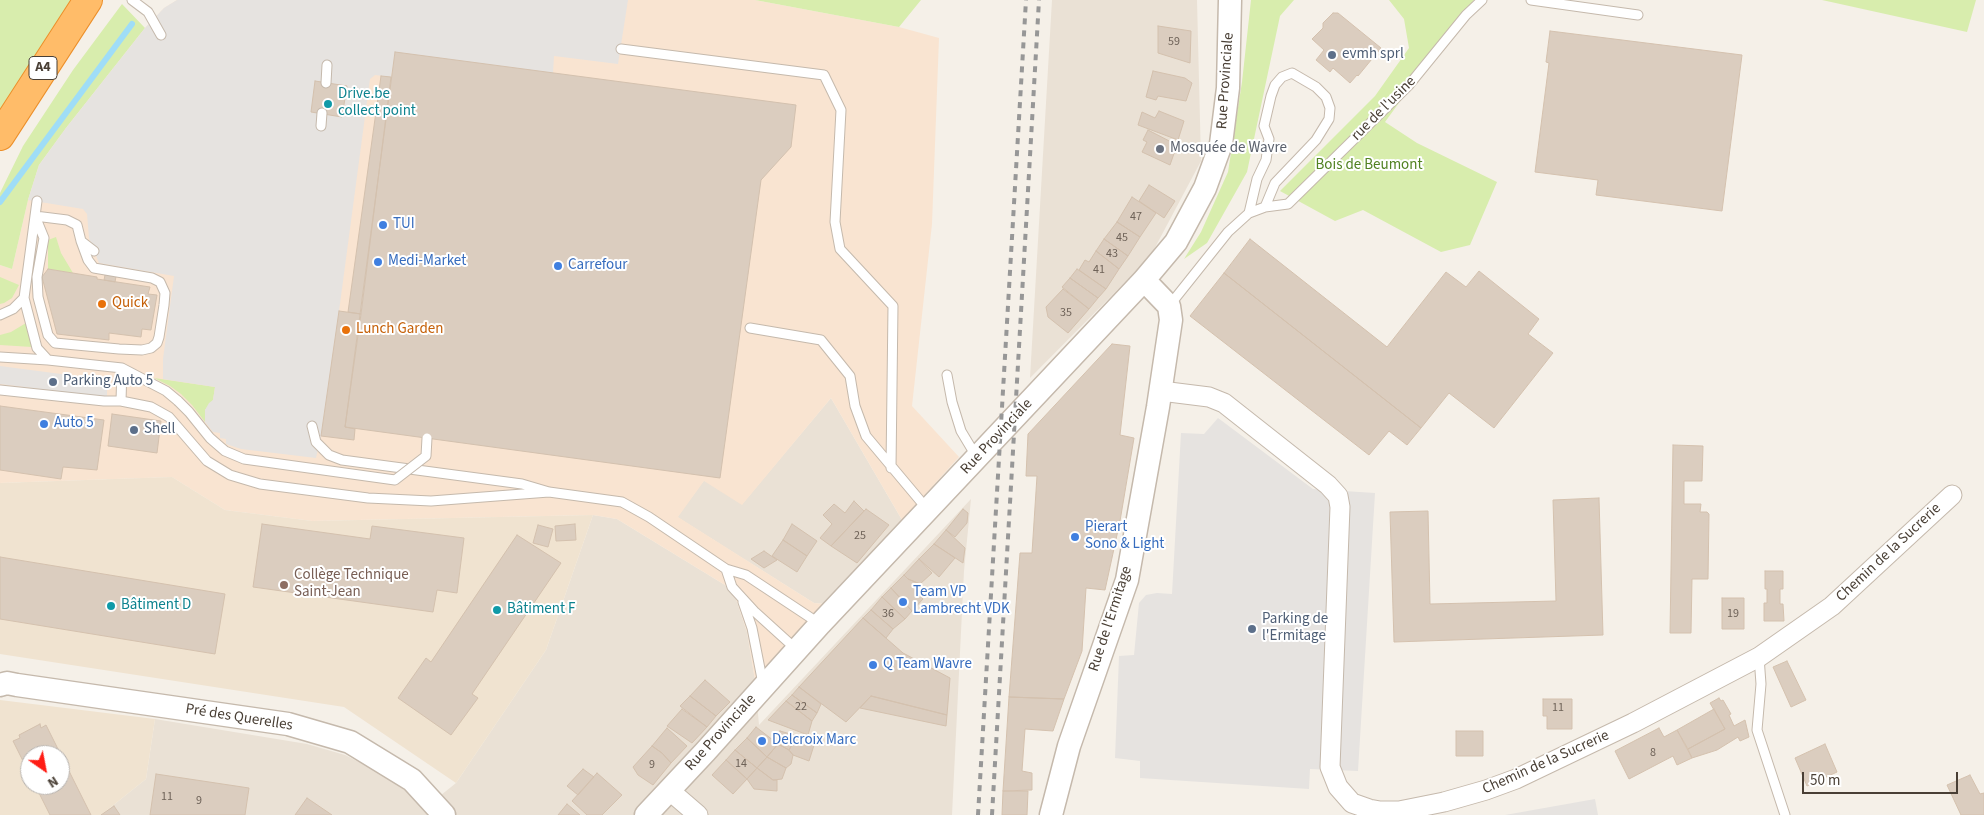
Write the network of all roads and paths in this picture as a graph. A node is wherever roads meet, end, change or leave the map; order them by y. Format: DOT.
graph roads {
  1 [pos="88,0"];
  2 [pos="132,0"];
  3 [pos="1230,0"];
  4 [pos="1482,0"];
  5 [pos="1531,0"];
  6 [pos="1638,15"];
  7 [pos="161,35"];
  8 [pos="621,49"];
  9 [pos="327,65"];
  10 [pos="326,83"];
  11 [pos="322,113"];
  12 [pos="321,126"];
  13 [pos="0,136"];
  14 [pos="37,201"];
  15 [pos="1265,207"];
  16 [pos="1249,213"];
  17 [pos="35,216"];
  18 [pos="81,241"];
  19 [pos="94,251"];
  20 [pos="1144,280"];
  21 [pos="24,298"];
  22 [pos="1170,306"];
  23 [pos="0,315"];
  24 [pos="750,328"];
  25 [pos="0,357"];
  26 [pos="48,360"];
  27 [pos="122,368"];
  28 [pos="947,375"];
  29 [pos="0,390"];
  30 [pos="1161,391"];
  31 [pos="120,401"];
  32 [pos="312,426"];
  33 [pos="427,438"];
  34 [pos="977,458"];
  35 [pos="891,468"];
  36 [pos="549,492"];
  37 [pos="1952,495"];
  38 [pos="928,510"];
  39 [pos="726,569"];
  40 [pos="742,597"];
  41 [pos="820,624"];
  42 [pos="797,650"];
  43 [pos="1759,657"];
  44 [pos="2,682"];
  45 [pos="763,686"];
  46 [pos="669,790"];
  47 [pos="444,815"];
  48 [pos="646,815"];
  49 [pos="698,815"];
  50 [pos="1051,815"];
  51 [pos="1785,815"];
  1 -- 13 [label="highway, A4"];
  2 -- 7 [label="lane"];
  3 -- 20 [label="street, Rue Provinciale"];
  4 -- 15 [label="lane, rue de l'usine"];
  5 -- 6 [label="lane"];
  8 -- 35 [label="lane"];
  9 -- 10 [label="lane"];
  11 -- 12 [label="lane"];
  14 -- 17 [label="lane"];
  15 -- 16 [label="lane, rue de l'usine"];
  15 -- 16 [label="lane"];
  16 -- 22 [label="lane, rue de l'usine"];
  17 -- 18 [label="lane"];
  17 -- 18 [label="lane"];
  17 -- 21 [label="lane"];
  18 -- 19 [label="lane"];
  20 -- 22 [label="street"];
  20 -- 34 [label="street, Rue Provinciale"];
  21 -- 23 [label="lane"];
  21 -- 26 [label="lane"];
  22 -- 30 [label="street, Rue de l'Ermitage"];
  24 -- 35 [label="lane"];
  25 -- 26 [label="lane"];
  26 -- 27 [label="lane"];
  27 -- 31 [label="lane"];
  27 -- 33 [label="lane, bridge"];
  28 -- 34 [label="lane"];
  29 -- 31 [label="lane"];
  30 -- 43 [label="street, Chemin de la Sucrerie"];
  30 -- 50 [label="street, Rue de l'Ermitage"];
  31 -- 36 [label="lane"];
  32 -- 36 [label="lane"];
  34 -- 38 [label="street, Rue Provinciale"];
  35 -- 38 [label="lane"];
  36 -- 39 [label="lane"];
  37 -- 43 [label="street, Chemin de la Sucrerie"];
  38 -- 41 [label="street, Rue Provinciale"];
  39 -- 40 [label="lane"];
  39 -- 41 [label="lane"];
  40 -- 42 [label="lane"];
  40 -- 45 [label="lane"];
  41 -- 42 [label="street, Rue Provinciale"];
  42 -- 45 [label="street, Rue Provinciale"];
  43 -- 51 [label="lane"];
  44 -- 47 [label="street, Pré des Querelles"];
  45 -- 46 [label="street, Rue Provinciale"];
  46 -- 48 [label="street, Rue Provinciale"];
  46 -- 49 [label="street"];
}
